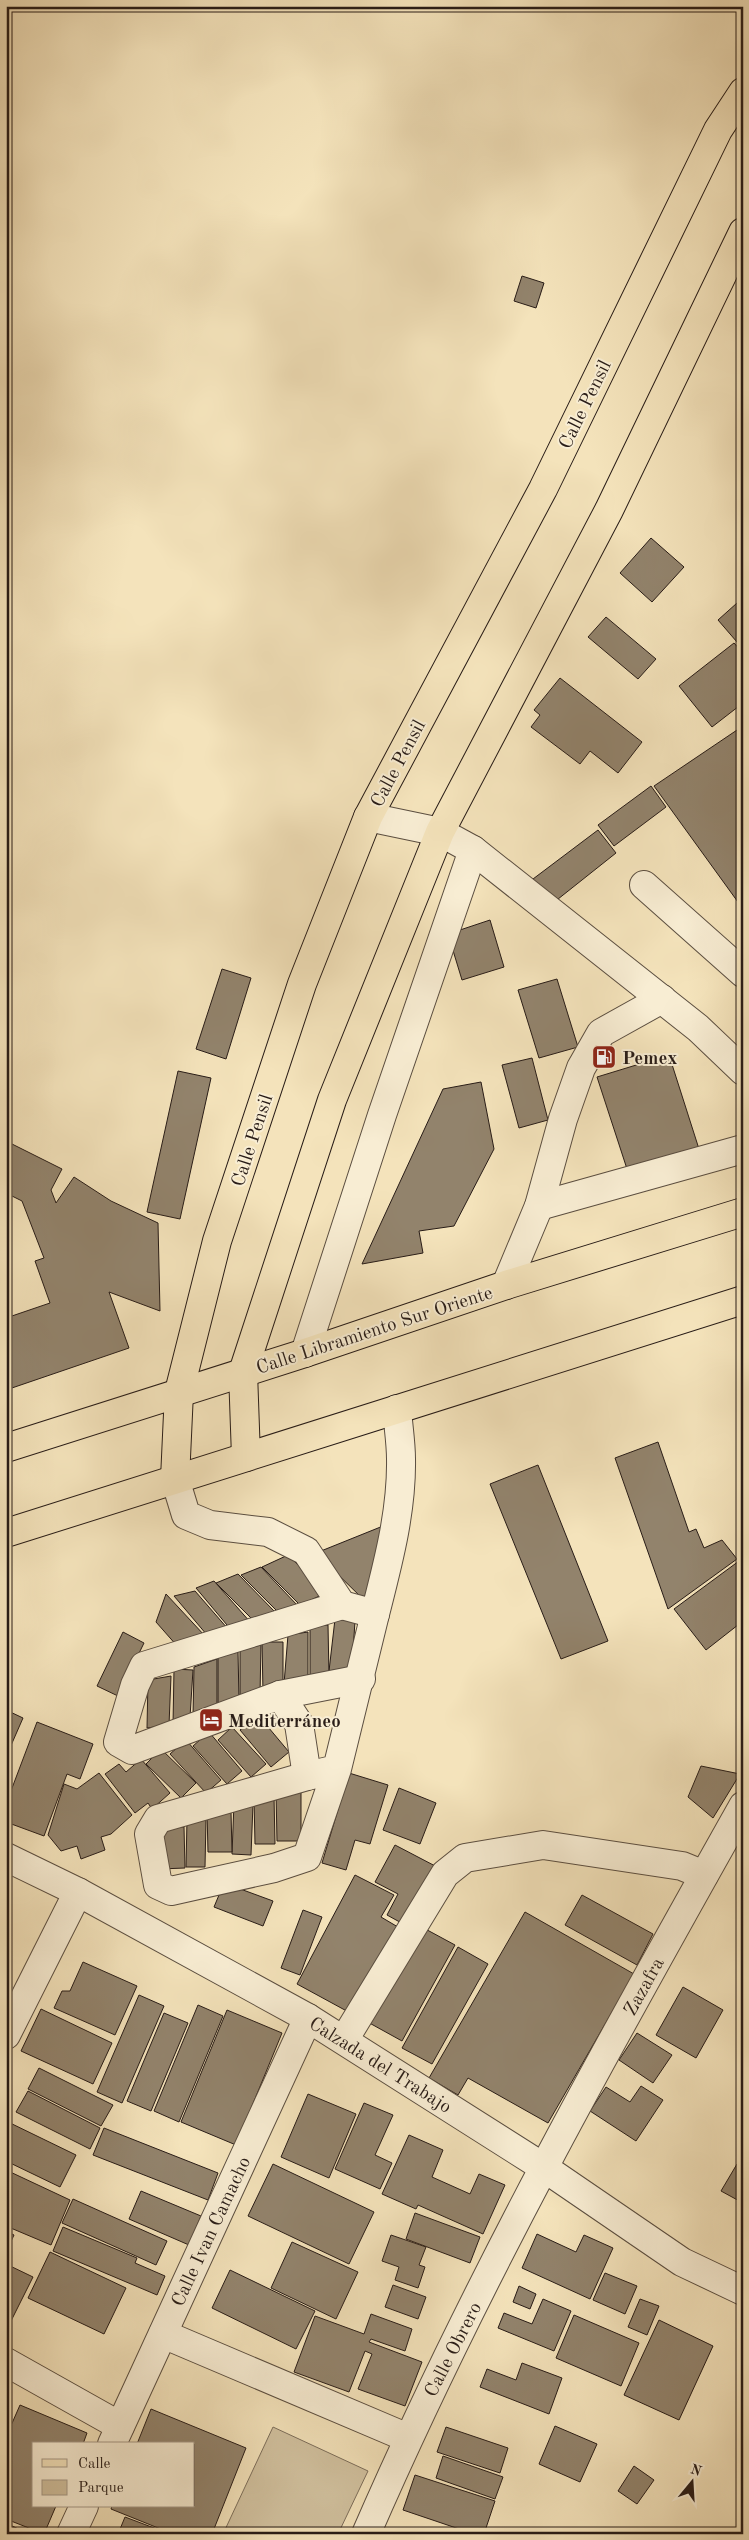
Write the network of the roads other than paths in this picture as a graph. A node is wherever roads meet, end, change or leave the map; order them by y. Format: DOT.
graph roads {
  1 [pos="743,92"];
  2 [pos="743,232"];
  3 [pos="368,817"];
  4 [pos="440,832"];
  5 [pos="473,850"];
  6 [pos="644,885"];
  7 [pos="743,972"];
  8 [pos="662,999"];
  9 [pos="743,1071"];
  10 [pos="743,1149"];
  11 [pos="539,1206"];
  12 [pos="743,1212"];
  13 [pos="506,1285"];
  14 [pos="743,1300"];
  15 [pos="305,1353"];
  16 [pos="243,1372"];
  17 [pos="179,1392"];
  18 [pos="397,1409"];
  19 [pos="6,1448"];
  20 [pos="246,1457"];
  21 [pos="175,1480"];
  22 [pos="6,1532"];
  23 [pos="342,1605"];
  24 [pos="375,1614"];
  25 [pos="361,1679"];
  26 [pos="280,1695"];
  27 [pos="337,1770"];
  28 [pos="307,1776"];
  29 [pos="743,1806"];
  30 [pos="6,1857"];
  31 [pos="704,1875"];
  32 [pos="78,1892"];
  33 [pos="308,2018"];
  34 [pos="6,2035"];
  35 [pos="344,2040"];
  36 [pos="543,2166"];
  37 [pos="743,2291"];
  38 [pos="163,2334"];
  39 [pos="6,2362"];
  40 [pos="116,2435"];
  41 [pos="408,2438"];
  42 [pos="83,2508"];
  43 [pos="71,2534"];
  44 [pos="366,2534"];
  1 -- 3 [label="main road, Calle Pensil"];
  2 -- 4 [label="main road"];
  3 -- 4 [label="street"];
  3 -- 17 [label="main road, Calle Pensil"];
  4 -- 5 [label="street"];
  4 -- 16 [label="main road"];
  5 -- 8 [label="street"];
  5 -- 15 [label="street"];
  6 -- 7 [label="street"];
  8 -- 9 [label="street"];
  8 -- 11 [label="street"];
  10 -- 11 [label="street"];
  11 -- 13 [label="street"];
  12 -- 13 [label="main road, Calle Libramiento Sur Oriente"];
  13 -- 15 [label="main road, Calle Libramiento Sur Oriente"];
  14 -- 18 [label="main road"];
  15 -- 16 [label="main road, Calle Libramiento Sur Oriente"];
  16 -- 17 [label="main road, Calle Libramiento Sur Oriente"];
  16 -- 20 [label="main road"];
  17 -- 19 [label="main road, Calle Libramiento Sur Oriente"];
  17 -- 21 [label="main road, Calle Pensil"];
  18 -- 20 [label="main road"];
  18 -- 24 [label="street"];
  20 -- 21 [label="main road"];
  21 -- 22 [label="main road"];
  21 -- 23 [label="street"];
  23 -- 24 [label="street"];
  23 -- 26 [label="street"];
  24 -- 25 [label="street"];
  25 -- 26 [label="street"];
  25 -- 27 [label="street"];
  26 -- 28 [label="street"];
  27 -- 28 [label="street"];
  27 -- 28 [label="street"];
  29 -- 31 [label="street, Zazafra"];
  30 -- 32 [label="street, Calzada del Trabajo"];
  31 -- 35 [label="street"];
  31 -- 36 [label="street, Zazafra"];
  32 -- 33 [label="street, Calzada del Trabajo"];
  32 -- 34 [label="street"];
  33 -- 35 [label="street, Calzada del Trabajo"];
  33 -- 38 [label="street, Calle Ivan Camacho"];
  35 -- 36 [label="street, Calzada del Trabajo"];
  36 -- 37 [label="street, Calzada del Trabajo"];
  36 -- 41 [label="street, Calle Obrero"];
  38 -- 40 [label="street, Calle Ivan Camacho"];
  38 -- 41 [label="street"];
  39 -- 40 [label="street"];
  41 -- 44 [label="street, Calle Obrero"];
  42 -- 43 [label="street"];
}
